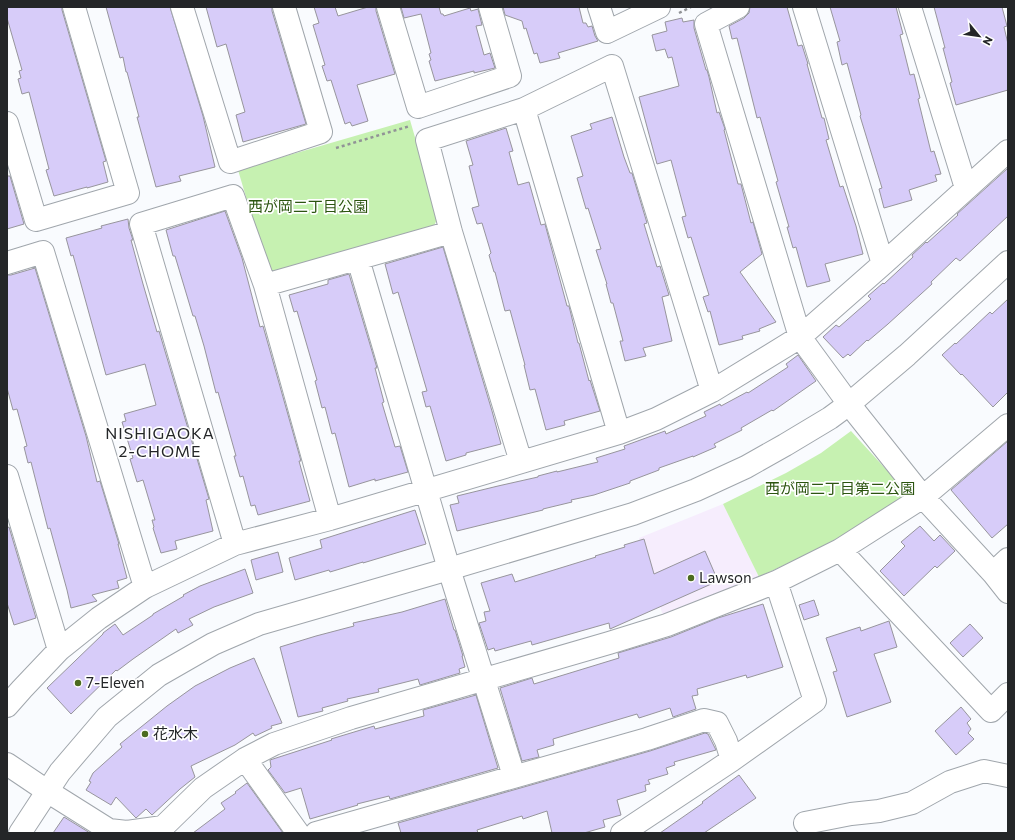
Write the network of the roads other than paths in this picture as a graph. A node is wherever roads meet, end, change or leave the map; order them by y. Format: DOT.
graph roads {
  1 [pos="74,7"];
  2 [pos="182,7"];
  3 [pos="284,7"];
  4 [pos="388,7"];
  5 [pos="490,7"];
  6 [pos="599,7"];
  7 [pos="738,7"];
  8 [pos="804,7"];
  9 [pos="910,7"];
  10 [pos="668,10"];
  11 [pos="524,109"];
  12 [pos="7,123"];
  13 [pos="1008,151"];
  14 [pos="966,188"];
  15 [pos="451,232"];
  16 [pos="358,259"];
  17 [pos="1008,262"];
  18 [pos="7,263"];
  19 [pos="883,264"];
  20 [pos="265,285"];
  21 [pos="800,337"];
  22 [pos="712,391"];
  23 [pos="849,404"];
  24 [pos="1008,425"];
  25 [pos="619,433"];
  26 [pos="521,462"];
  27 [pos="7,476"];
  28 [pos="426,490"];
  29 [pos="923,497"];
  30 [pos="330,519"];
  31 [pos="235,544"];
  32 [pos="840,550"];
  33 [pos="1000,566"];
  34 [pos="449,569"];
  35 [pos="776,582"];
  36 [pos="145,587"];
  37 [pos="1008,592"];
  38 [pos="59,650"];
  39 [pos="483,679"];
  40 [pos="1008,694"];
  41 [pos="7,706"];
  42 [pos="245,758"];
  43 [pos="732,760"];
  44 [pos="7,764"];
  45 [pos="514,776"];
  46 [pos="1008,776"];
  47 [pos="47,791"];
  48 [pos="805,823"];
  49 [pos="119,832"];
  50 [pos="20,833"];
  51 [pos="298,833"];
  52 [pos="316,833"];
  53 [pos="622,833"];
  1 -- 12 [label="street"];
  2 -- 3 [label="street"];
  4 -- 5 [label="street"];
  6 -- 10 [label="street"];
  7 -- 21 [label="street"];
  8 -- 19 [label="street"];
  9 -- 14 [label="street"];
  11 -- 15 [label="street"];
  11 -- 22 [label="street"];
  11 -- 25 [label="street"];
  13 -- 14 [label="street"];
  14 -- 19 [label="street"];
  15 -- 16 [label="street"];
  15 -- 26 [label="street"];
  16 -- 20 [label="street"];
  16 -- 28 [label="street"];
  17 -- 23 [label="street"];
  18 -- 36 [label="street"];
  19 -- 21 [label="street"];
  20 -- 30 [label="street"];
  20 -- 31 [label="street"];
  21 -- 22 [label="street"];
  21 -- 23 [label="street"];
  22 -- 25 [label="street"];
  23 -- 29 [label="street"];
  23 -- 34 [label="street"];
  24 -- 29 [label="street"];
  25 -- 26 [label="street"];
  26 -- 28 [label="street"];
  27 -- 38 [label="street"];
  28 -- 30 [label="street"];
  28 -- 34 [label="street"];
  29 -- 32 [label="street"];
  29 -- 33 [label="street"];
  30 -- 31 [label="street"];
  31 -- 36 [label="street"];
  32 -- 35 [label="street"];
  32 -- 40 [label="street"];
  33 -- 37 [label="street"];
  34 -- 39 [label="street"];
  34 -- 47 [label="street"];
  35 -- 39 [label="street"];
  35 -- 43 [label="street"];
  36 -- 38 [label="street"];
  38 -- 41 [label="street"];
  39 -- 42 [label="street"];
  39 -- 45 [label="street"];
  42 -- 49 [label="street"];
  42 -- 51 [label="street"];
  43 -- 45 [label="street"];
  43 -- 53 [label="street"];
  44 -- 47 [label="street"];
  45 -- 52 [label="street"];
  46 -- 48 [label="street"];
  47 -- 49 [label="street"];
  47 -- 50 [label="street"];
}
